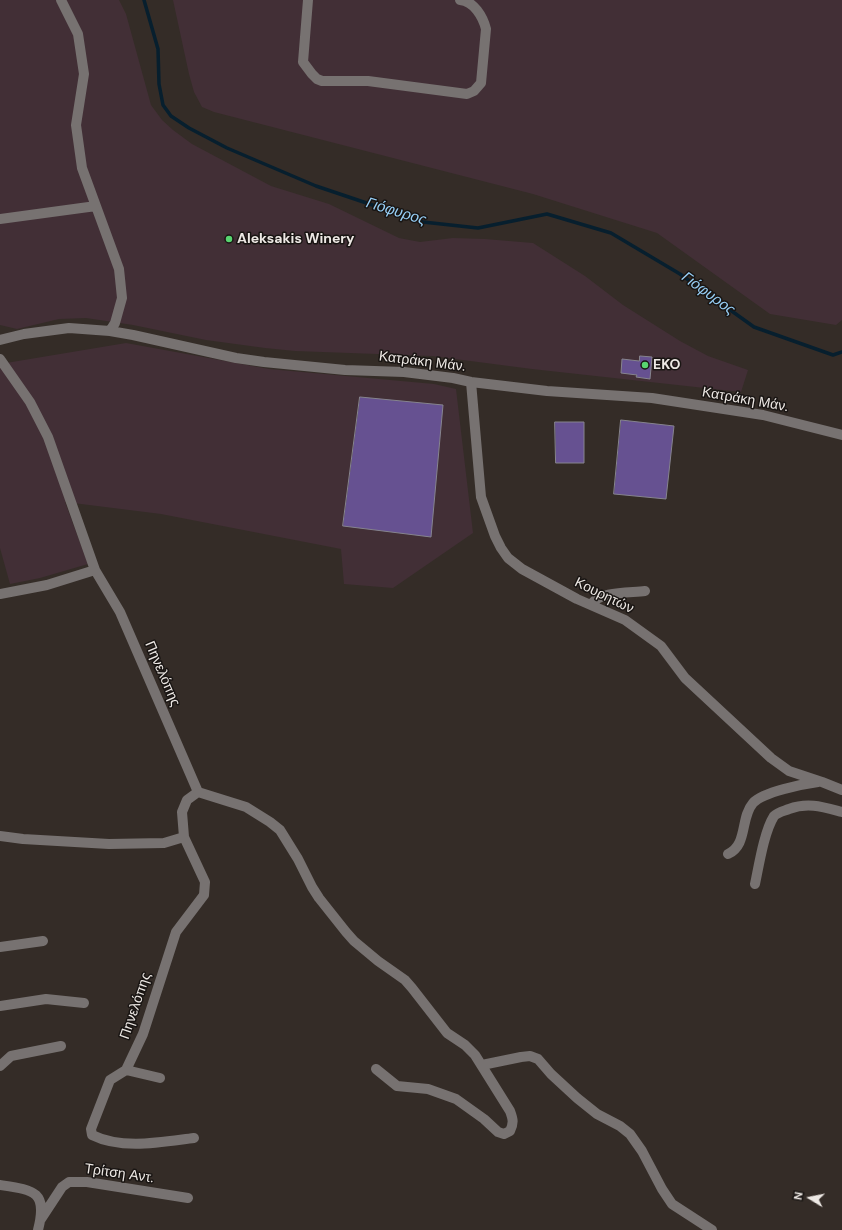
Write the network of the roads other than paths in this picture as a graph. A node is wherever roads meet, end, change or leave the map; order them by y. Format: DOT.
graph roads {
  1 [pos="61,0"];
  2 [pos="308,0"];
  3 [pos="460,0"];
  4 [pos="96,206"];
  5 [pos="0,219"];
  6 [pos="110,331"];
  7 [pos="0,340"];
  8 [pos="0,360"];
  9 [pos="471,382"];
  10 [pos="842,435"];
  11 [pos="95,570"];
  12 [pos="645,591"];
  13 [pos="0,594"];
  14 [pos="591,605"];
  15 [pos="822,782"];
  16 [pos="842,790"];
  17 [pos="198,792"];
  18 [pos="842,812"];
  19 [pos="0,836"];
  20 [pos="184,837"];
  21 [pos="728,854"];
  22 [pos="755,884"];
  23 [pos="43,941"];
  24 [pos="0,947"];
  25 [pos="84,1003"];
  26 [pos="0,1006"];
  27 [pos="61,1046"];
  28 [pos="482,1065"];
  29 [pos="0,1066"];
  30 [pos="376,1069"];
  31 [pos="126,1070"];
  32 [pos="160,1078"];
  33 [pos="194,1138"];
  34 [pos="0,1186"];
  35 [pos="188,1198"];
  36 [pos="41,1219"];
  37 [pos="38,1230"];
  38 [pos="712,1230"];
  1 -- 4 [label="street"];
  2 -- 3 [label="street"];
  4 -- 5 [label="street"];
  4 -- 6 [label="street"];
  6 -- 7 [label="street, Κατράκη Μάν."];
  6 -- 9 [label="street, Κατράκη Μάν."];
  8 -- 11 [label="street, Πηνελόπης"];
  9 -- 10 [label="street, Κατράκη Μάν."];
  9 -- 14 [label="street, Κουρητών"];
  11 -- 13 [label="street"];
  11 -- 17 [label="street, Πηνελόπης"];
  12 -- 14 [label="street"];
  14 -- 15 [label="street, Κουρητών"];
  15 -- 16 [label="street, Κουρητών"];
  15 -- 21 [label="street"];
  17 -- 20 [label="street, Πηνελόπης"];
  17 -- 28 [label="street"];
  18 -- 22 [label="street"];
  19 -- 20 [label="street"];
  20 -- 31 [label="street, Πηνελόπης"];
  23 -- 24 [label="street"];
  25 -- 26 [label="street"];
  27 -- 29 [label="street"];
  28 -- 30 [label="street"];
  28 -- 38 [label="street"];
  31 -- 32 [label="street"];
  31 -- 33 [label="street"];
  34 -- 36 [label="street"];
  35 -- 36 [label="street, Τρίτση Αντ."];
  36 -- 37 [label="street"];
}
